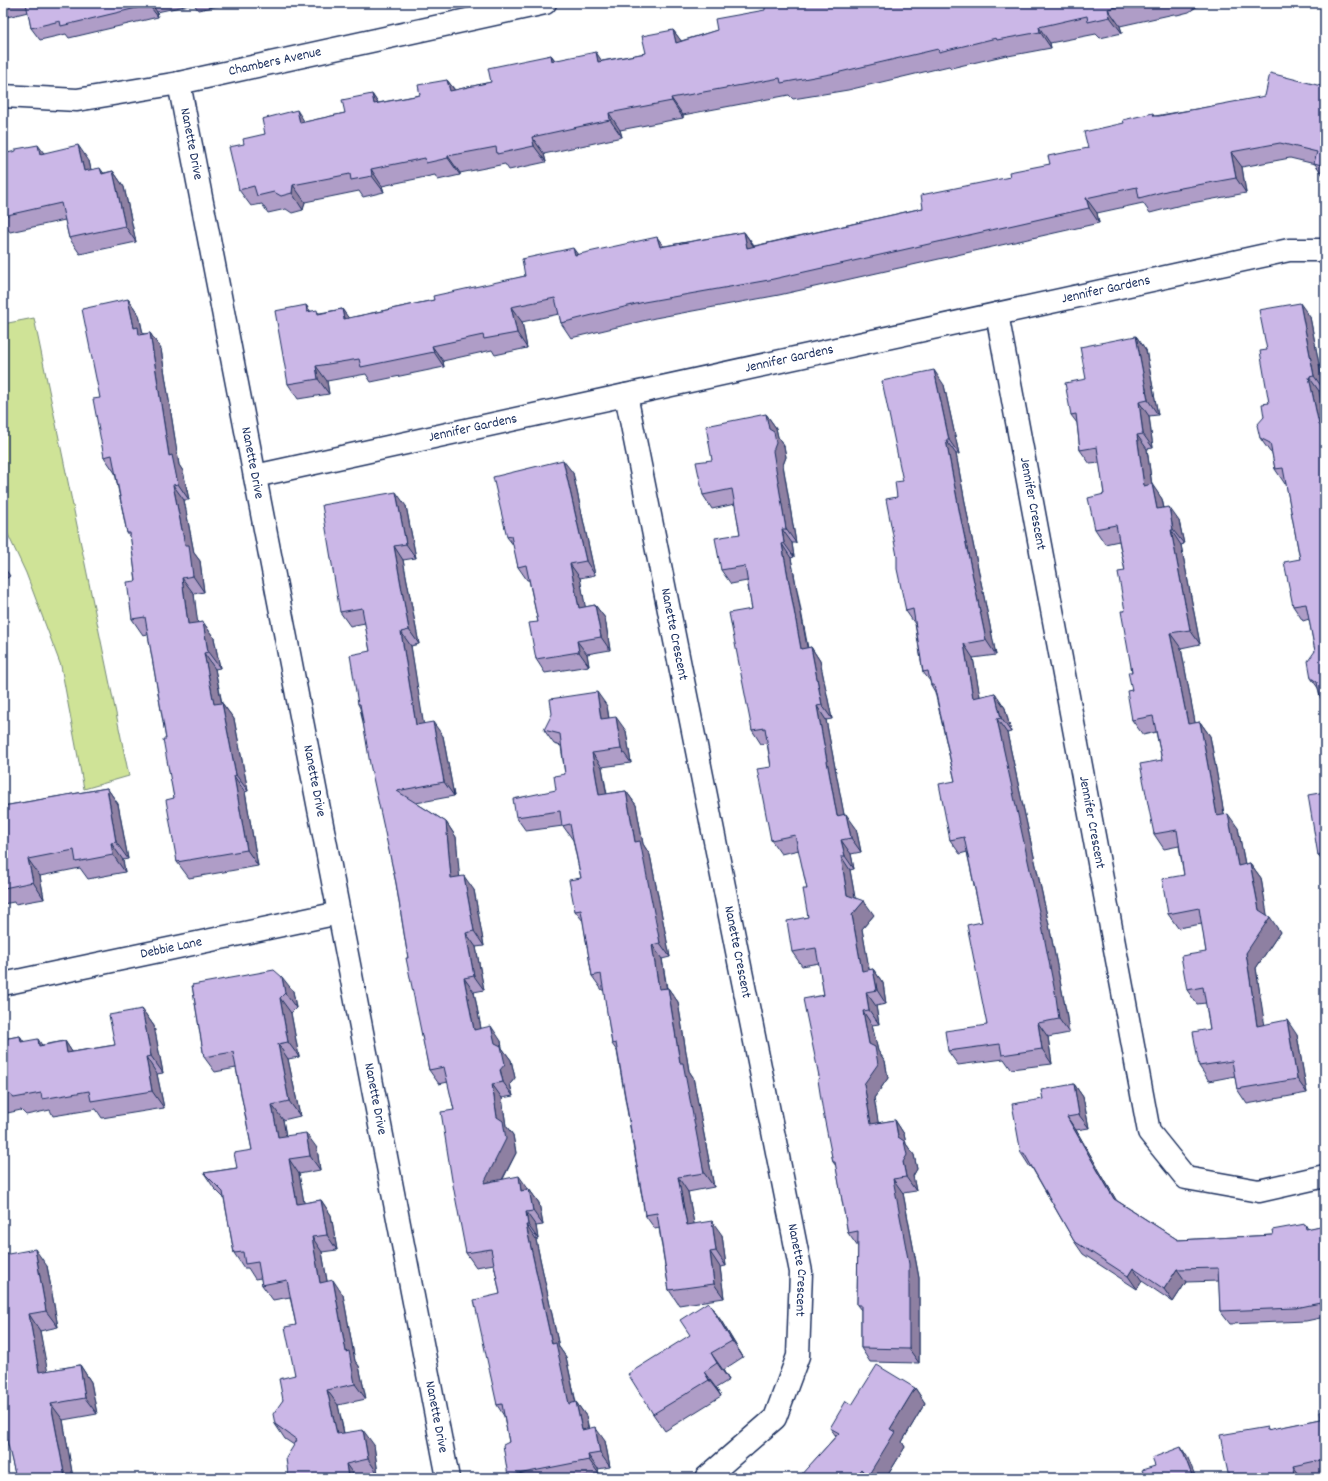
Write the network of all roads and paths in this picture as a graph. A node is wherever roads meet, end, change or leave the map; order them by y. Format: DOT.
graph roads {
  1 [pos="545,3"];
  2 [pos="179,83"];
  3 [pos="3,96"];
  4 [pos="1325,250"];
  5 [pos="997,314"];
  6 [pos="626,395"];
  7 [pos="255,476"];
  8 [pos="339,913"];
  9 [pos="3,984"];
  10 [pos="1325,1176"];
  11 [pos="448,1478"];
  12 [pos="706,1478"];
  1 -- 2 [label="street, Chambers Avenue"];
  2 -- 3 [label="street, Chambers Avenue"];
  2 -- 7 [label="street, Nanette Drive"];
  4 -- 5 [label="street, Jennifer Gardens"];
  5 -- 6 [label="street, Jennifer Gardens"];
  5 -- 10 [label="street, Jennifer Crescent"];
  6 -- 7 [label="street, Jennifer Gardens"];
  6 -- 12 [label="street, Nanette Crescent"];
  7 -- 8 [label="street, Nanette Drive"];
  8 -- 9 [label="street, Debbie Lane"];
  8 -- 11 [label="street, Nanette Drive"];
}
